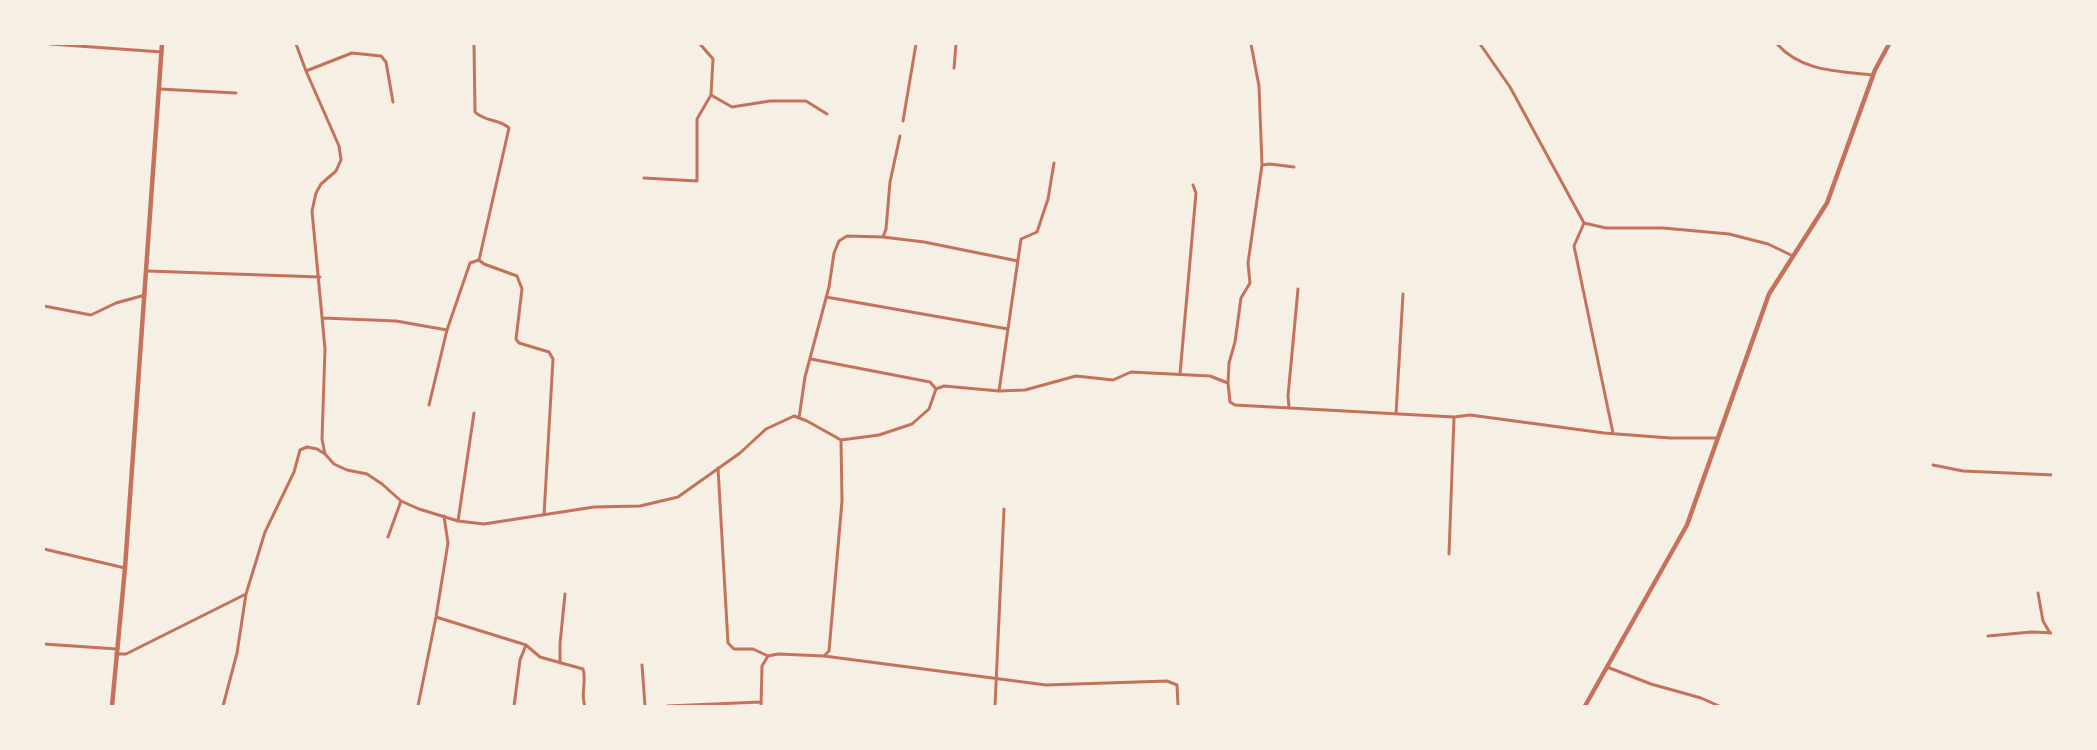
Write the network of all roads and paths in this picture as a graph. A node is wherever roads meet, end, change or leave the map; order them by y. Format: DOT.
graph roads {
  1 [pos="50,44"];
  2 [pos="162,44"];
  3 [pos="296,44"];
  4 [pos="474,44"];
  5 [pos="700,44"];
  6 [pos="916,44"];
  7 [pos="956,44"];
  8 [pos="1251,44"];
  9 [pos="1480,44"];
  10 [pos="1777,44"];
  11 [pos="1889,44"];
  12 [pos="162,52"];
  13 [pos="954,68"];
  14 [pos="306,71"];
  15 [pos="1873,75"];
  16 [pos="159,89"];
  17 [pos="236,93"];
  18 [pos="711,95"];
  19 [pos="393,102"];
  20 [pos="826,114"];
  21 [pos="903,121"];
  22 [pos="900,136"];
  23 [pos="1054,163"];
  24 [pos="1262,165"];
  25 [pos="1294,167"];
  26 [pos="644,178"];
  27 [pos="1193,185"];
  28 [pos="1584,223"];
  29 [pos="883,237"];
  30 [pos="1793,256"];
  31 [pos="479,260"];
  32 [pos="1018,261"];
  33 [pos="147,271"];
  34 [pos="320,277"];
  35 [pos="1298,289"];
  36 [pos="1403,294"];
  37 [pos="145,296"];
  38 [pos="826,297"];
  39 [pos="44,306"];
  40 [pos="323,318"];
  41 [pos="1009,329"];
  42 [pos="447,330"];
  43 [pos="810,358"];
  44 [pos="1180,374"];
  45 [pos="1228,383"];
  46 [pos="936,389"];
  47 [pos="999,391"];
  48 [pos="429,405"];
  49 [pos="1289,407"];
  50 [pos="474,413"];
  51 [pos="1396,414"];
  52 [pos="1454,417"];
  53 [pos="799,418"];
  54 [pos="1612,433"];
  55 [pos="1718,438"];
  56 [pos="841,440"];
  57 [pos="325,454"];
  58 [pos="1933,465"];
  59 [pos="718,468"];
  60 [pos="2054,475"];
  61 [pos="401,501"];
  62 [pos="1004,509"];
  63 [pos="544,515"];
  64 [pos="444,516"];
  65 [pos="458,521"];
  66 [pos="388,537"];
  67 [pos="44,549"];
  68 [pos="1449,554"];
  69 [pos="125,568"];
  70 [pos="2038,593"];
  71 [pos="246,594"];
  72 [pos="565,594"];
  73 [pos="436,617"];
  74 [pos="2052,633"];
  75 [pos="1988,636"];
  76 [pos="44,644"];
  77 [pos="526,645"];
  78 [pos="116,652"];
  79 [pos="768,656"];
  80 [pos="824,656"];
  81 [pos="560,663"];
  82 [pos="642,665"];
  83 [pos="1607,667"];
  84 [pos="996,677"];
  85 [pos="761,704"];
  86 [pos="112,706"];
  87 [pos="223,706"];
  88 [pos="418,706"];
  89 [pos="514,706"];
  90 [pos="585,706"];
  91 [pos="645,706"];
  92 [pos="667,706"];
  93 [pos="995,706"];
  94 [pos="1178,706"];
  95 [pos="1585,706"];
  96 [pos="1719,706"];
  1 -- 12 [label="street"];
  2 -- 12 [label="street"];
  3 -- 14 [label="street"];
  4 -- 31 [label="street"];
  5 -- 18 [label="street"];
  6 -- 21 [label="street"];
  7 -- 13 [label="street"];
  8 -- 24 [label="street"];
  9 -- 28 [label="street"];
  10 -- 15 [label="street"];
  11 -- 15 [label="street"];
  12 -- 16 [label="street"];
  14 -- 19 [label="street"];
  14 -- 34 [label="street"];
  15 -- 30 [label="street"];
  16 -- 17 [label="street"];
  16 -- 33 [label="street"];
  18 -- 20 [label="street"];
  18 -- 26 [label="street"];
  22 -- 29 [label="street"];
  23 -- 32 [label="street"];
  24 -- 25 [label="street"];
  24 -- 45 [label="street"];
  27 -- 44 [label="street"];
  28 -- 30 [label="street"];
  28 -- 54 [label="street"];
  29 -- 32 [label="street"];
  29 -- 38 [label="street"];
  30 -- 55 [label="street"];
  31 -- 42 [label="street"];
  31 -- 63 [label="street"];
  32 -- 41 [label="street"];
  33 -- 34 [label="street"];
  33 -- 37 [label="street"];
  34 -- 40 [label="street"];
  35 -- 49 [label="street"];
  36 -- 51 [label="street"];
  37 -- 39 [label="street"];
  37 -- 69 [label="street"];
  38 -- 41 [label="street"];
  38 -- 43 [label="street"];
  40 -- 42 [label="street"];
  40 -- 57 [label="street"];
  41 -- 47 [label="street"];
  42 -- 48 [label="street"];
  43 -- 46 [label="street"];
  43 -- 53 [label="street"];
  44 -- 45 [label="street"];
  44 -- 47 [label="street"];
  45 -- 49 [label="street"];
  46 -- 47 [label="street"];
  46 -- 56 [label="street"];
  49 -- 51 [label="street"];
  50 -- 65 [label="street"];
  51 -- 52 [label="street"];
  52 -- 54 [label="street"];
  52 -- 68 [label="street"];
  53 -- 56 [label="street"];
  53 -- 59 [label="street"];
  54 -- 55 [label="street"];
  55 -- 83 [label="street"];
  56 -- 80 [label="street"];
  57 -- 61 [label="street"];
  57 -- 71 [label="street"];
  58 -- 60 [label="street"];
  59 -- 63 [label="street"];
  59 -- 79 [label="street"];
  61 -- 64 [label="street"];
  61 -- 66 [label="street"];
  62 -- 84 [label="street"];
  63 -- 65 [label="street"];
  64 -- 65 [label="street"];
  64 -- 73 [label="street"];
  67 -- 69 [label="street"];
  69 -- 78 [label="street"];
  70 -- 74 [label="street"];
  71 -- 78 [label="street"];
  71 -- 87 [label="street"];
  72 -- 81 [label="street"];
  73 -- 77 [label="street"];
  73 -- 88 [label="street"];
  74 -- 75 [label="street"];
  76 -- 78 [label="street"];
  77 -- 81 [label="street"];
  77 -- 89 [label="street"];
  78 -- 86 [label="street"];
  79 -- 80 [label="street"];
  79 -- 85 [label="street"];
  80 -- 84 [label="street"];
  81 -- 90 [label="street"];
  82 -- 91 [label="street"];
  83 -- 95 [label="street"];
  83 -- 96 [label="street"];
  84 -- 93 [label="street"];
  84 -- 94 [label="street"];
  85 -- 92 [label="street"];
}
